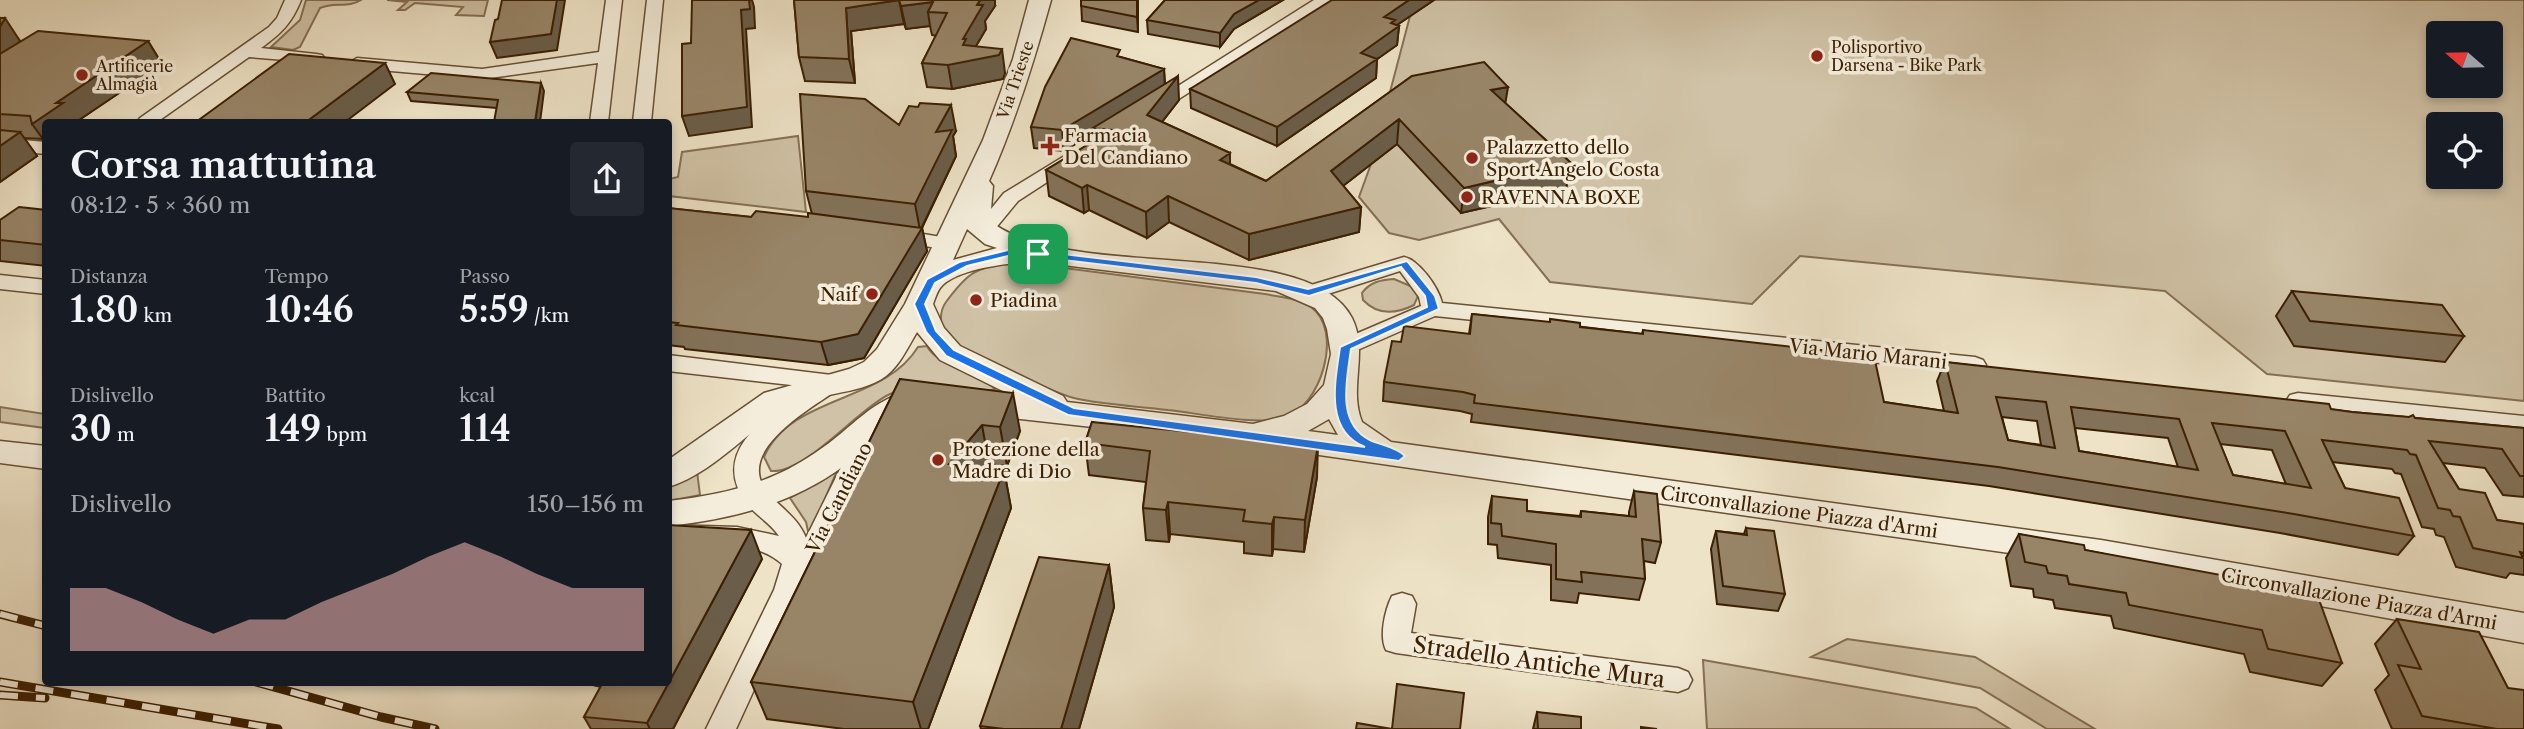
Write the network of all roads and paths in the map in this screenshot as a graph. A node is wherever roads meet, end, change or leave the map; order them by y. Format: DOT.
graph roads {
  1 [pos="293,0"];
  2 [pos="614,0"];
  3 [pos="655,0"];
  4 [pos="1041,0"];
  5 [pos="1325,0"];
  6 [pos="246,52"];
  7 [pos="607,56"];
  8 [pos="1139,116"];
  9 [pos="150,119"];
  10 [pos="599,119"];
  11 [pos="642,119"];
  12 [pos="0,144"];
  13 [pos="1092,145"];
  14 [pos="42,148"];
  15 [pos="986,158"];
  16 [pos="983,231"];
  17 [pos="873,233"];
  18 [pos="947,244"];
  19 [pos="1038,254"];
  20 [pos="0,282"];
  21 [pos="42,287"];
  22 [pos="925,293"];
  23 [pos="1309,293"];
  24 [pos="1433,309"];
  25 [pos="1345,347"];
  26 [pos="672,363"];
  27 [pos="1991,367"];
  28 [pos="832,382"];
  29 [pos="1341,384"];
  30 [pos="2280,399"];
  31 [pos="891,407"];
  32 [pos="1072,412"];
  33 [pos="2524,424"];
  34 [pos="1227,431"];
  35 [pos="0,452"];
  36 [pos="1399,456"];
  37 [pos="42,457"];
  38 [pos="672,473"];
  39 [pos="757,498"];
  40 [pos="672,514"];
  41 [pos="672,536"];
  42 [pos="796,561"];
  43 [pos="787,590"];
  44 [pos="1402,604"];
  45 [pos="2524,628"];
  46 [pos="1678,680"];
  47 [pos="721,729"];
  1 -- 6 [label="street"];
  2 -- 7 [label="street"];
  3 -- 11 [label="street"];
  4 -- 15 [label="street, Via Trieste"];
  5 -- 8 [label="street"];
  6 -- 7 [label="street"];
  6 -- 9 [label="street"];
  7 -- 10 [label="street"];
  12 -- 14 [label="street"];
  13 -- 16 [label="street"];
  15 -- 16 [label="street, Via Trieste"];
  15 -- 18 [label="street, Via Trieste"];
  16 -- 19 [label="street"];
  17 -- 18 [label="street"];
  18 -- 22 [label="street, Via Candiano"];
  19 -- 22 [label="street"];
  19 -- 23 [label="street"];
  20 -- 21 [label="street"];
  22 -- 28 [label="street, Via Candiano"];
  22 -- 32 [label="street, Circonvallazione Piazza d'Armi"];
  23 -- 24 [label="street"];
  23 -- 25 [label="street"];
  24 -- 25 [label="street, Via Mario Marani"];
  24 -- 27 [label="street, Via Mario Marani"];
  25 -- 29 [label="street"];
  26 -- 28 [label="street"];
  28 -- 38 [label="street"];
  28 -- 39 [label="street, Via Candiano"];
  29 -- 34 [label="street"];
  29 -- 36 [label="street"];
  30 -- 33 [label="street"];
  31 -- 32 [label="street, Circonvallazione Piazza d'Armi"];
  31 -- 39 [label="street"];
  31 -- 43 [label="street, Via Candiano"];
  32 -- 34 [label="street, Circonvallazione Piazza d'Armi"];
  34 -- 36 [label="street, Circonvallazione Piazza d'Armi"];
  35 -- 37 [label="street"];
  36 -- 45 [label="street, Circonvallazione Piazza d'Armi"];
  39 -- 40 [label="street"];
  39 -- 42 [label="street, Via Candiano"];
  41 -- 42 [label="street"];
  42 -- 43 [label="street, Via Candiano"];
  43 -- 47 [label="street, Via Candiano"];
  44 -- 46 [label="street, Stradello Antiche Mura"];
}
